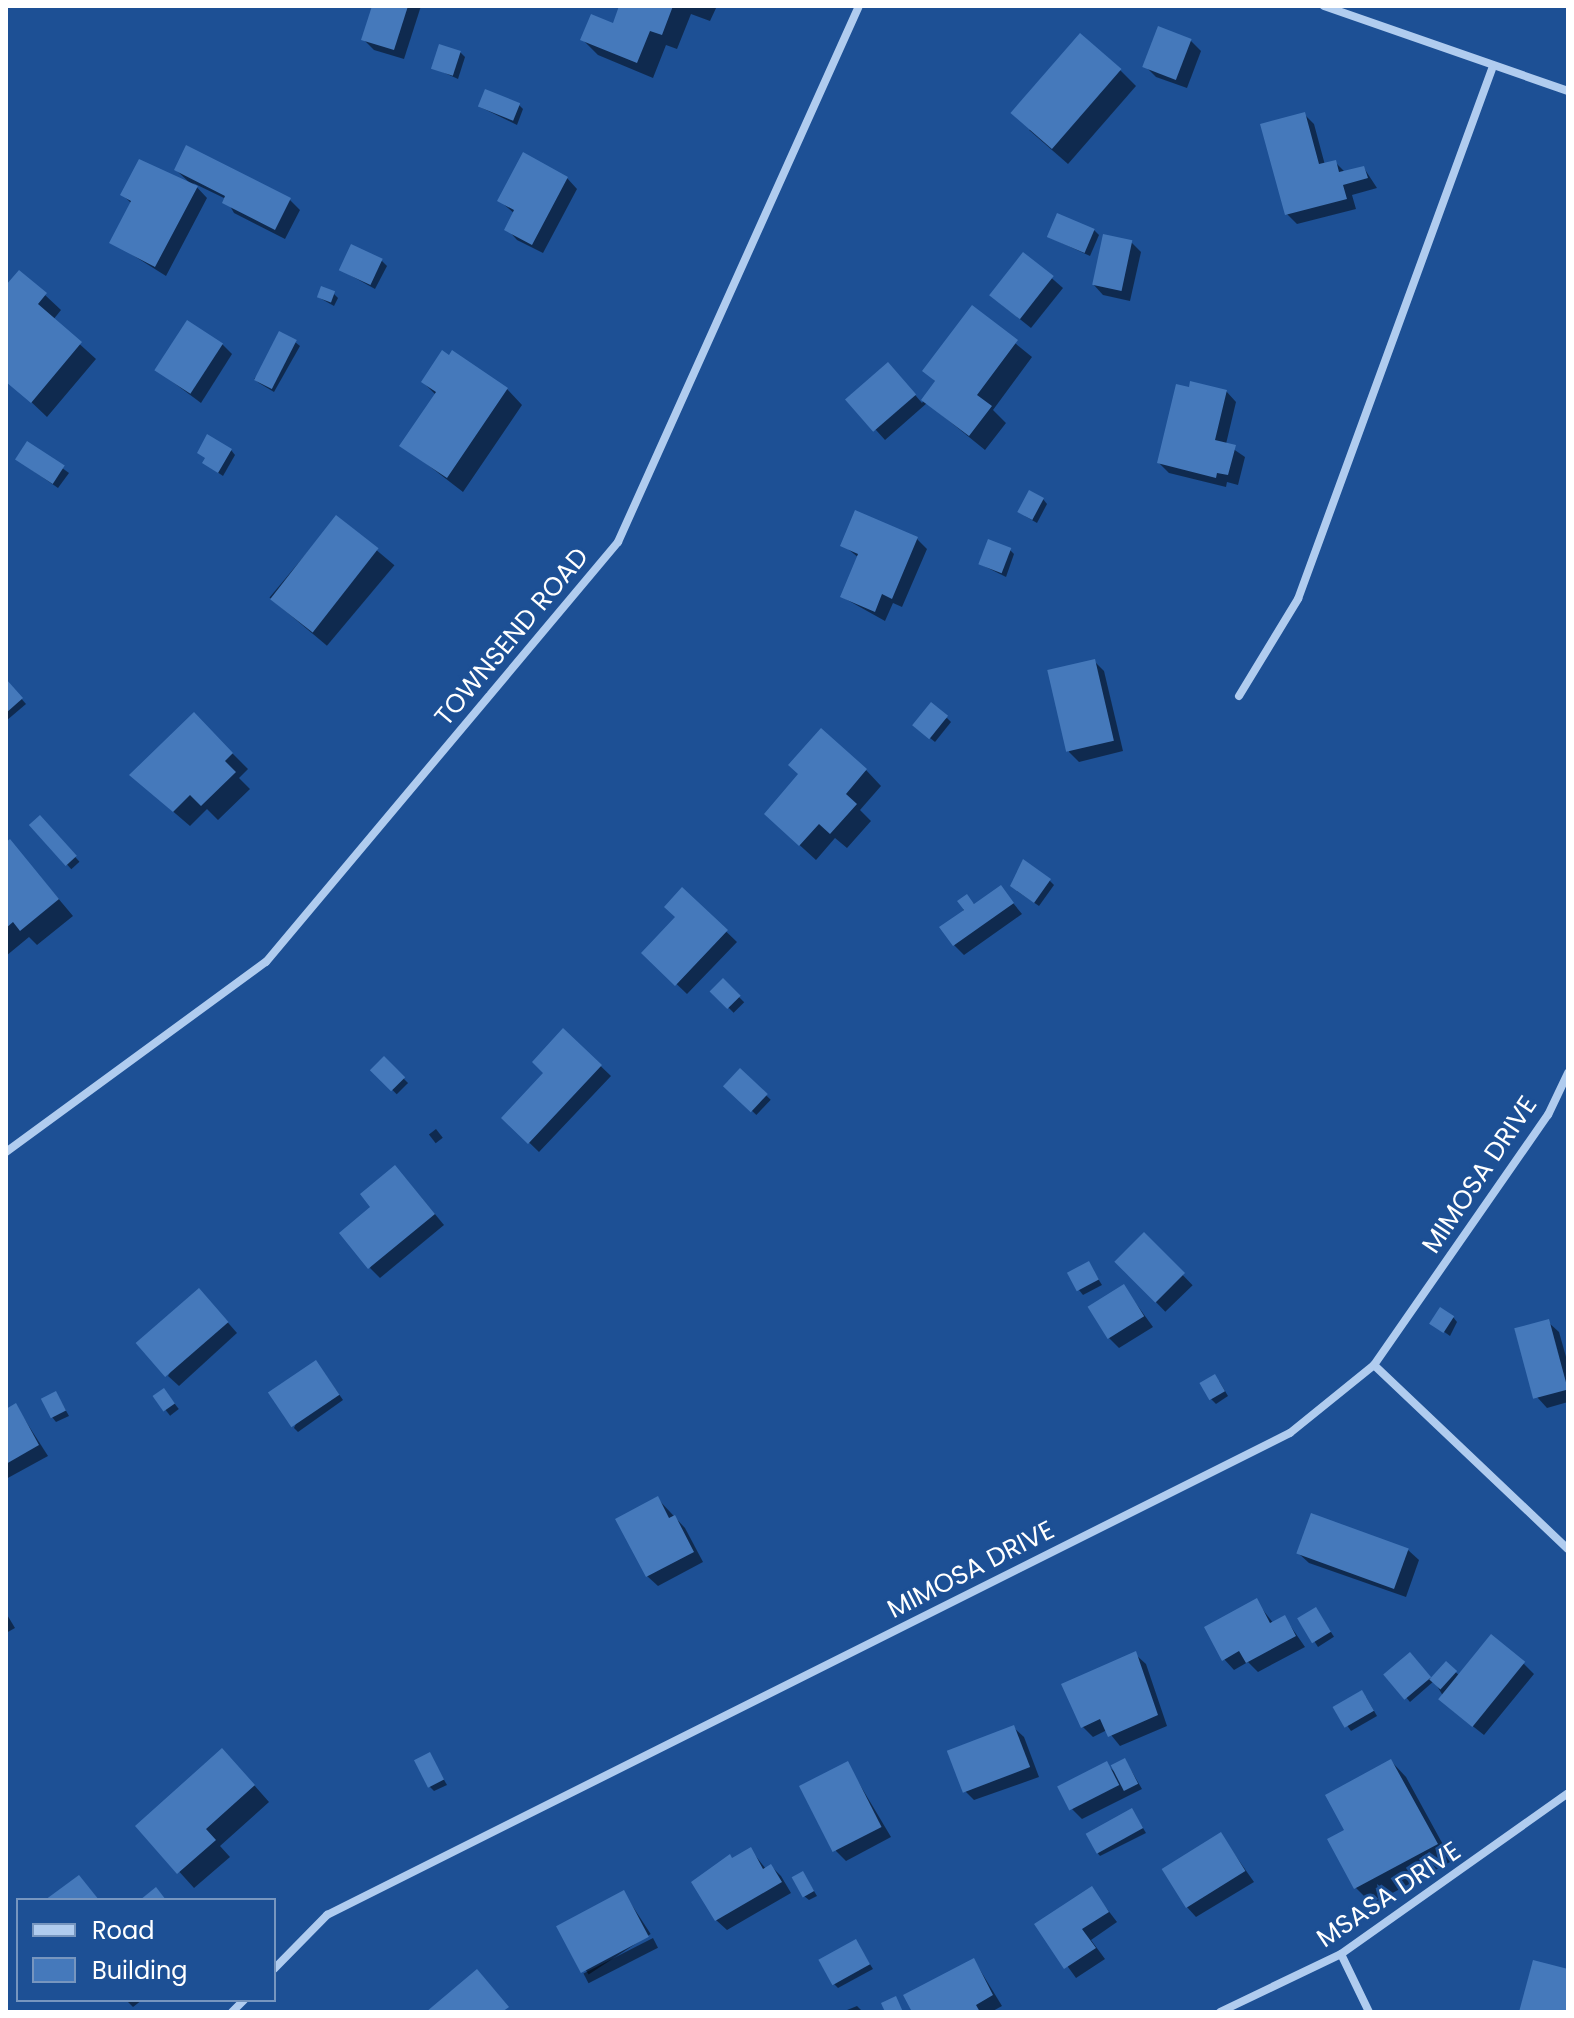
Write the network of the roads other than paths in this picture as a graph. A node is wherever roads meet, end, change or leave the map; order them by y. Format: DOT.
graph roads {
  1 [pos="859,6"];
  2 [pos="1324,6"];
  3 [pos="1493,66"];
  4 [pos="1568,91"];
  5 [pos="1239,696"];
  6 [pos="1568,1073"];
  7 [pos="6,1152"];
  8 [pos="1374,1365"];
  9 [pos="1568,1549"];
  10 [pos="1568,1793"];
  11 [pos="1341,1954"];
  12 [pos="276,1967"];
  13 [pos="1220,2012"];
  14 [pos="1369,2012"];
  1 -- 7 [label="street, TOWNSEND ROAD"];
  2 -- 3 [label="street"];
  3 -- 4 [label="street"];
  3 -- 5 [label="street"];
  6 -- 8 [label="street, MIMOSA DRIVE"];
  8 -- 9 [label="street"];
  8 -- 12 [label="street, MIMOSA DRIVE"];
  10 -- 11 [label="street, MSASA DRIVE"];
  11 -- 13 [label="street, MSASA DRIVE"];
  11 -- 14 [label="street"];
}
